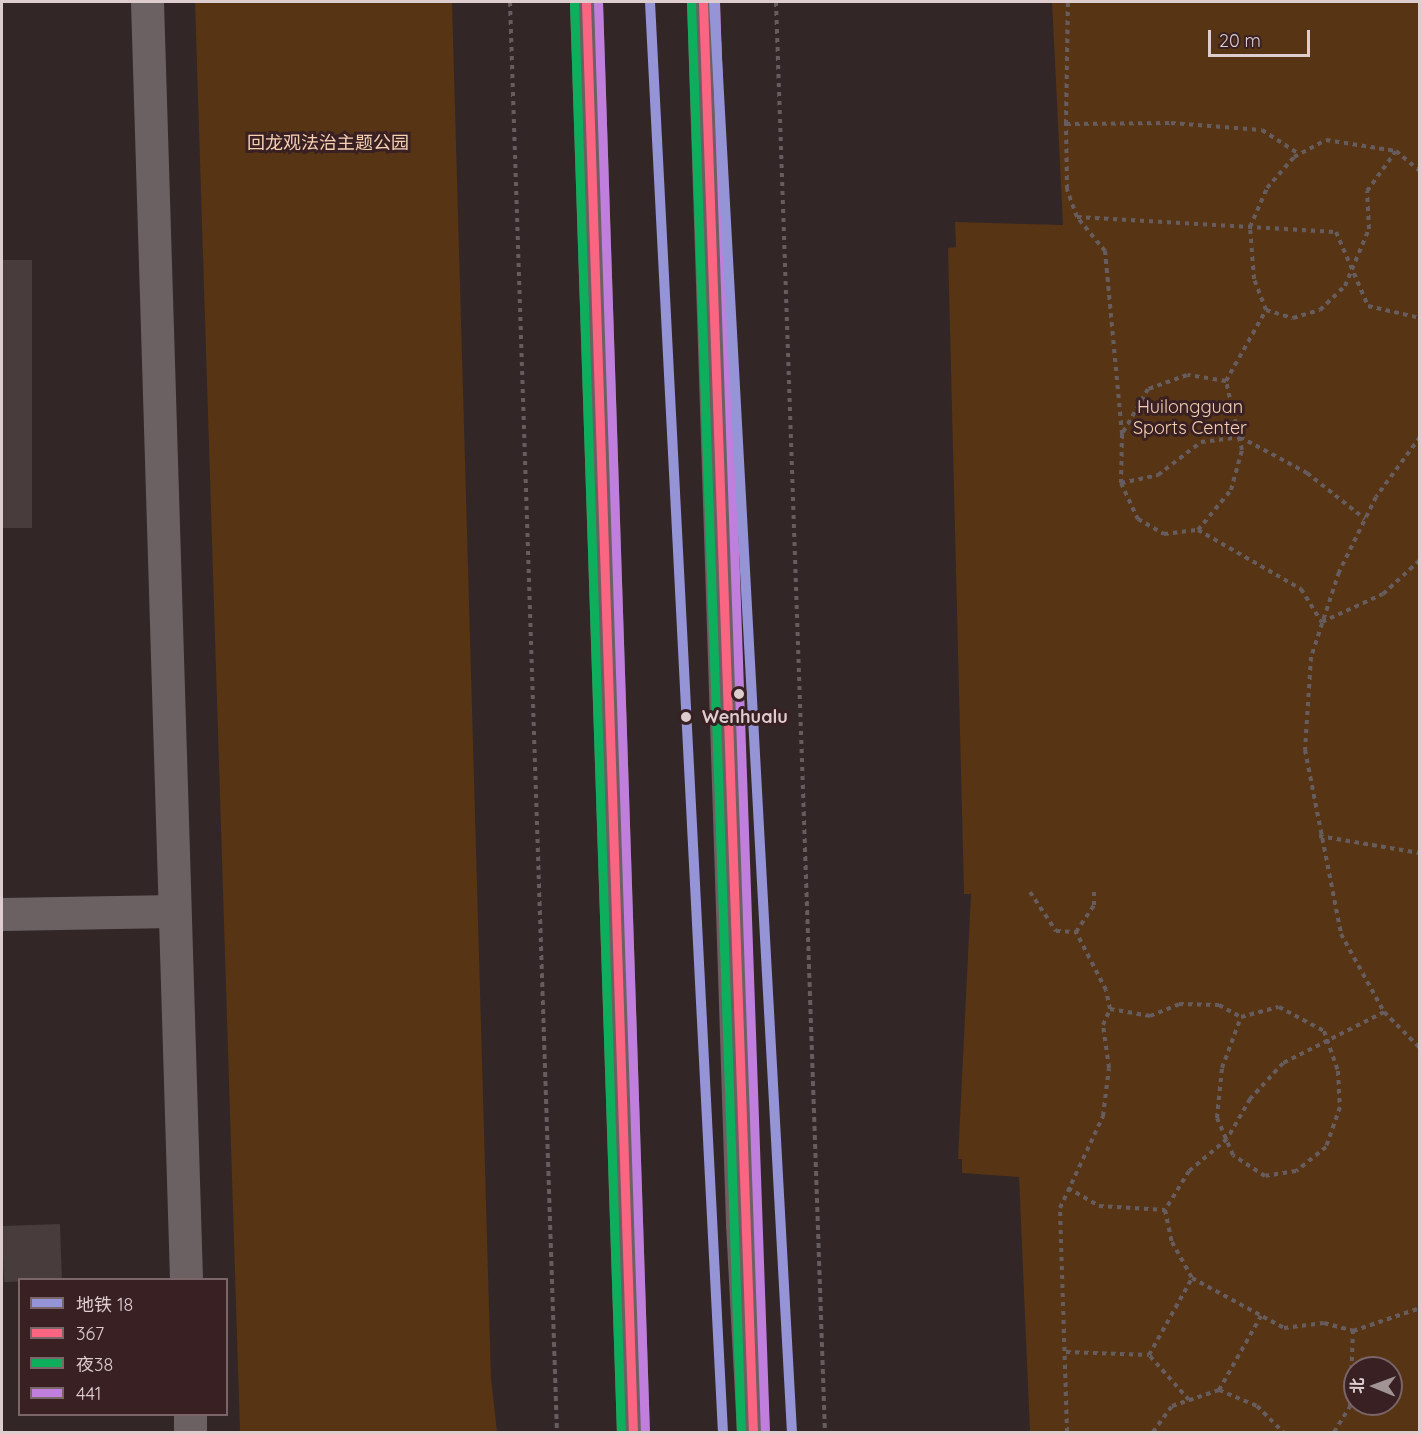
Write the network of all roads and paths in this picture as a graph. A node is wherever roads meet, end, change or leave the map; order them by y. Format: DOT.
graph roads {
  1 [pos="147,2"];
  2 [pos="510,2"];
  3 [pos="586,2"];
  4 [pos="703,2"];
  5 [pos="776,2"];
  6 [pos="1068,2"];
  7 [pos="1066,124"];
  8 [pos="1396,151"];
  9 [pos="1299,154"];
  10 [pos="1419,171"];
  11 [pos="1077,217"];
  12 [pos="1250,226"];
  13 [pos="1352,269"];
  14 [pos="1266,310"];
  15 [pos="1419,318"];
  16 [pos="1226,381"];
  17 [pos="1122,435"];
  18 [pos="1240,437"];
  19 [pos="1419,437"];
  20 [pos="1121,483"];
  21 [pos="1365,519"];
  22 [pos="1198,530"];
  23 [pos="1419,560"];
  24 [pos="1322,622"];
  25 [pos="1319,836"];
  26 [pos="1419,853"];
  27 [pos="1094,889"];
  28 [pos="1030,892"];
  29 [pos="174,911"];
  30 [pos="2,914"];
  31 [pos="1076,932"];
  32 [pos="1110,1009"];
  33 [pos="1384,1012"];
  34 [pos="1241,1017"];
  35 [pos="1329,1042"];
  36 [pos="1419,1048"];
  37 [pos="1227,1139"];
  38 [pos="1068,1188"];
  39 [pos="1166,1210"];
  40 [pos="186,1278"];
  41 [pos="1192,1278"];
  42 [pos="1419,1308"];
  43 [pos="1261,1316"];
  44 [pos="1353,1331"];
  45 [pos="1066,1352"];
  46 [pos="1149,1355"];
  47 [pos="1219,1389"];
  48 [pos="1189,1400"];
  49 [pos="190,1416"];
  50 [pos="190,1432"];
  51 [pos="557,1432"];
  52 [pos="633,1432"];
  53 [pos="753,1432"];
  54 [pos="825,1432"];
  55 [pos="1067,1432"];
  56 [pos="1153,1432"];
  57 [pos="1284,1432"];
  58 [pos="1334,1432"];
  1 -- 29 [label="street"];
  2 -- 51 [label="path"];
  3 -- 52 [label="main road"];
  4 -- 53 [label="main road"];
  5 -- 54 [label="path"];
  6 -- 7 [label="path"];
  7 -- 9 [label="path"];
  7 -- 11 [label="path"];
  8 -- 9 [label="path"];
  8 -- 10 [label="path"];
  8 -- 13 [label="path"];
  9 -- 12 [label="path"];
  11 -- 12 [label="path"];
  11 -- 17 [label="path"];
  12 -- 13 [label="path"];
  12 -- 14 [label="path"];
  13 -- 14 [label="path"];
  13 -- 15 [label="path"];
  14 -- 16 [label="path"];
  16 -- 17 [label="path"];
  16 -- 18 [label="path"];
  17 -- 20 [label="path"];
  18 -- 20 [label="path"];
  18 -- 21 [label="path"];
  18 -- 22 [label="path"];
  19 -- 21 [label="path"];
  20 -- 22 [label="path"];
  21 -- 24 [label="path"];
  22 -- 24 [label="path"];
  23 -- 24 [label="path"];
  24 -- 25 [label="path"];
  25 -- 26 [label="path"];
  25 -- 33 [label="path"];
  27 -- 31 [label="path"];
  28 -- 31 [label="path"];
  29 -- 30 [label="street"];
  29 -- 40 [label="street"];
  31 -- 32 [label="path"];
  32 -- 34 [label="path"];
  32 -- 38 [label="path"];
  33 -- 35 [label="path"];
  33 -- 36 [label="path"];
  34 -- 35 [label="path"];
  34 -- 37 [label="path"];
  35 -- 37 [label="path"];
  35 -- 37 [label="path"];
  37 -- 39 [label="path"];
  38 -- 39 [label="path"];
  38 -- 45 [label="path"];
  39 -- 41 [label="path"];
  41 -- 43 [label="path"];
  41 -- 46 [label="path"];
  42 -- 44 [label="path"];
  43 -- 44 [label="path"];
  43 -- 47 [label="path"];
  44 -- 58 [label="path"];
  45 -- 46 [label="path"];
  45 -- 55 [label="path"];
  46 -- 48 [label="path"];
  47 -- 48 [label="path"];
  47 -- 57 [label="path"];
  48 -- 56 [label="path"];
  49 -- 50 [label="street"];
}
